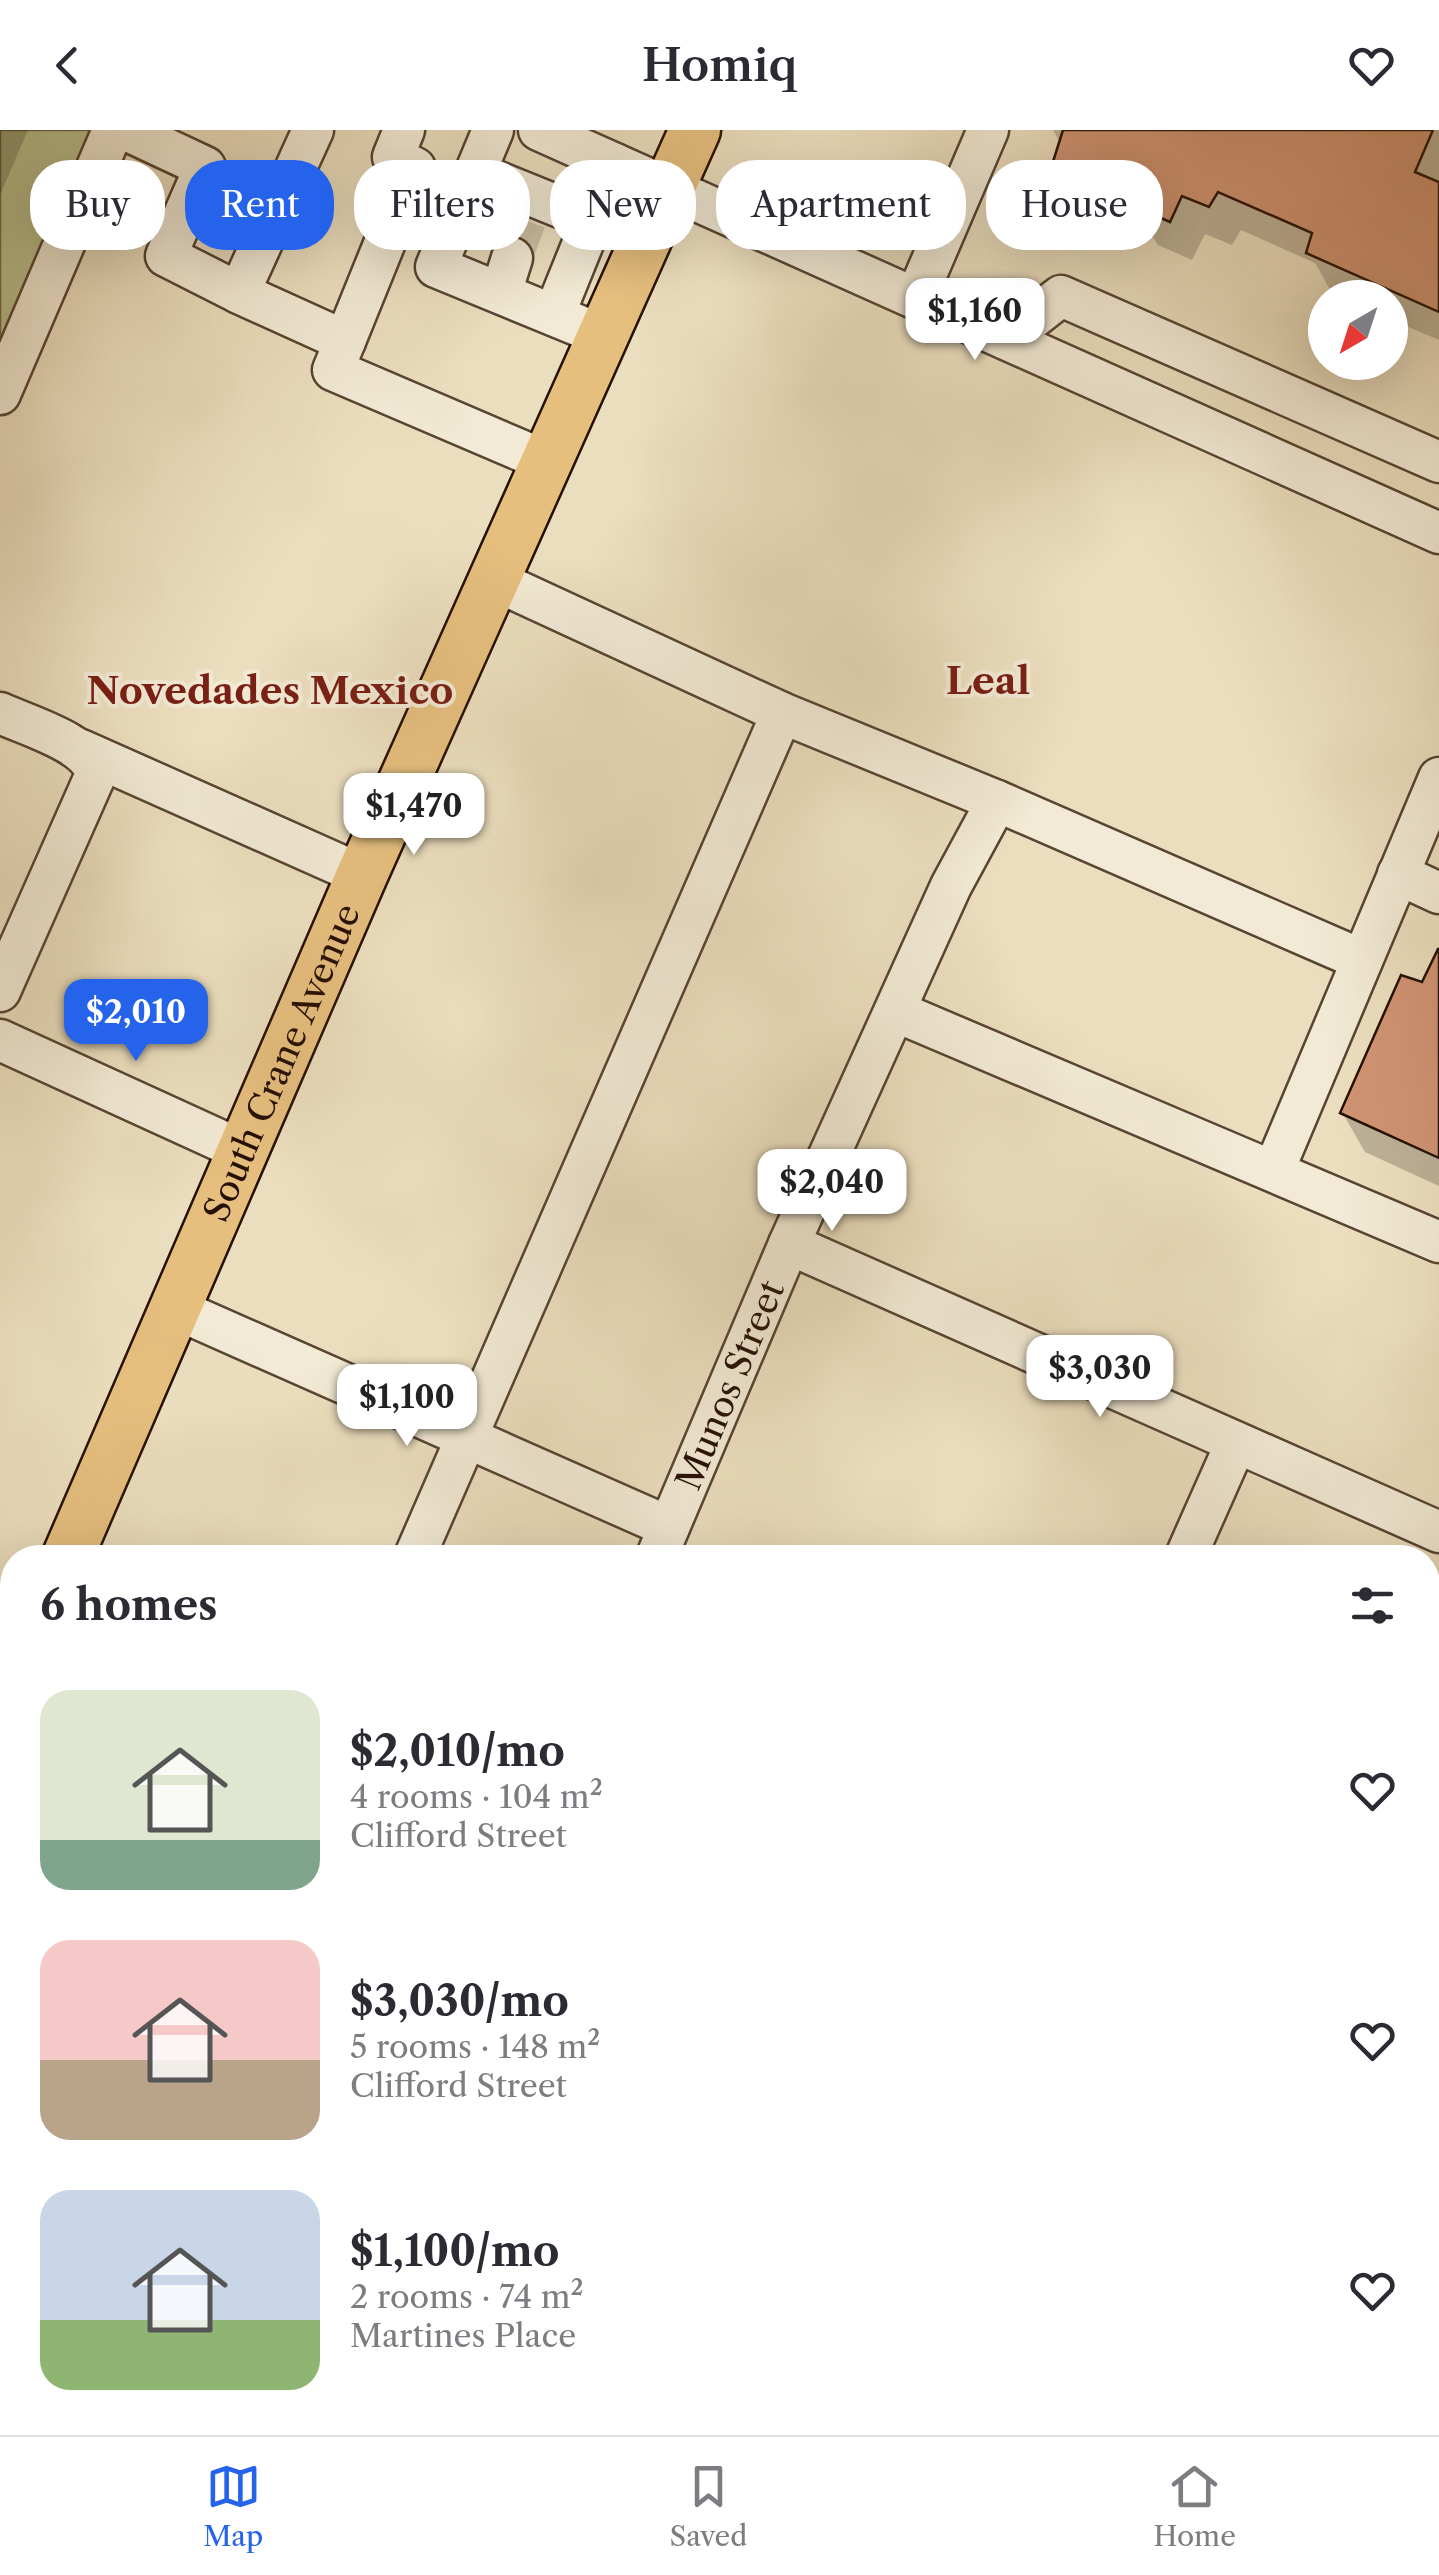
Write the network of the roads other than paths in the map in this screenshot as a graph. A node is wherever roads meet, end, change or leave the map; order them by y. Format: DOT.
graph roads {
  1 [pos="113,130"];
  2 [pos="126,130"];
  3 [pos="313,130"];
  4 [pos="404,130"];
  5 [pos="494,130"];
  6 [pos="539,130"];
  7 [pos="695,130"];
  8 [pos="988,130"];
  9 [pos="481,160"];
  10 [pos="606,160"];
  11 [pos="682,160"];
  12 [pos="696,199"];
  13 [pos="443,250"];
  14 [pos="580,250"];
  15 [pos="642,250"];
  16 [pos="239,293"];
  17 [pos="916,298"];
  18 [pos="554,315"];
  19 [pos="604,336"];
  20 [pos="1006,339"];
  21 [pos="345,341"];
  22 [pos="0,394"];
  23 [pos="548,462"];
  24 [pos="1439,462"];
  25 [pos="1439,533"];
  26 [pos="496,580"];
  27 [pos="0,713"];
  28 [pos="782,713"];
  29 [pos="81,750"];
  30 [pos="1439,778"];
  31 [pos="997,801"];
  32 [pos="1398,874"];
  33 [pos="362,876"];
  34 [pos="1439,893"];
  35 [pos="1362,960"];
  36 [pos="0,990"];
  37 [pos="895,1011"];
  38 [pos="0,1040"];
  39 [pos="244,1151"];
  40 [pos="1274,1170"];
  41 [pos="1439,1242"];
  42 [pos="789,1244"];
  43 [pos="174,1308"];
  44 [pos="468,1438"];
  45 [pos="1236,1442"];
  46 [pos="1439,1532"];
  47 [pos="662,1542"];
  48 [pos="73,1545"];
  49 [pos="420,1545"];
  50 [pos="1191,1545"];
  1 -- 22 [label="street"];
  2 -- 16 [label="street"];
  3 -- 16 [label="street"];
  4 -- 21 [label="street"];
  5 -- 9 [label="street"];
  6 -- 10 [label="street"];
  7 -- 11 [label="main road, South Crane Avenue"];
  8 -- 17 [label="street"];
  12 -- 17 [label="street"];
  13 -- 18 [label="street"];
  14 -- 18 [label="street"];
  15 -- 19 [label="main road, South Crane Avenue"];
  16 -- 21 [label="street"];
  17 -- 20 [label="street"];
  18 -- 19 [label="street"];
  19 -- 23 [label="main road, South Crane Avenue"];
  20 -- 24 [label="street"];
  20 -- 25 [label="street"];
  21 -- 23 [label="street"];
  23 -- 26 [label="main road, South Crane Avenue"];
  26 -- 28 [label="street"];
  26 -- 33 [label="main road, South Crane Avenue"];
  27 -- 29 [label="street"];
  28 -- 31 [label="street"];
  28 -- 44 [label="street"];
  29 -- 33 [label="street"];
  29 -- 36 [label="street"];
  30 -- 32 [label="street"];
  31 -- 35 [label="street"];
  31 -- 37 [label="street, Munos Street"];
  32 -- 34 [label="street"];
  32 -- 35 [label="street"];
  33 -- 39 [label="main road, South Crane Avenue"];
  35 -- 40 [label="street"];
  37 -- 40 [label="street"];
  37 -- 42 [label="street, Munos Street"];
  38 -- 39 [label="street"];
  39 -- 43 [label="main road, South Crane Avenue"];
  40 -- 41 [label="street"];
  42 -- 45 [label="street"];
  42 -- 47 [label="street, Munos Street"];
  43 -- 44 [label="street"];
  43 -- 48 [label="main road, South Crane Avenue"];
  44 -- 47 [label="street"];
  44 -- 49 [label="street"];
  45 -- 46 [label="street"];
  45 -- 50 [label="street"];
}
